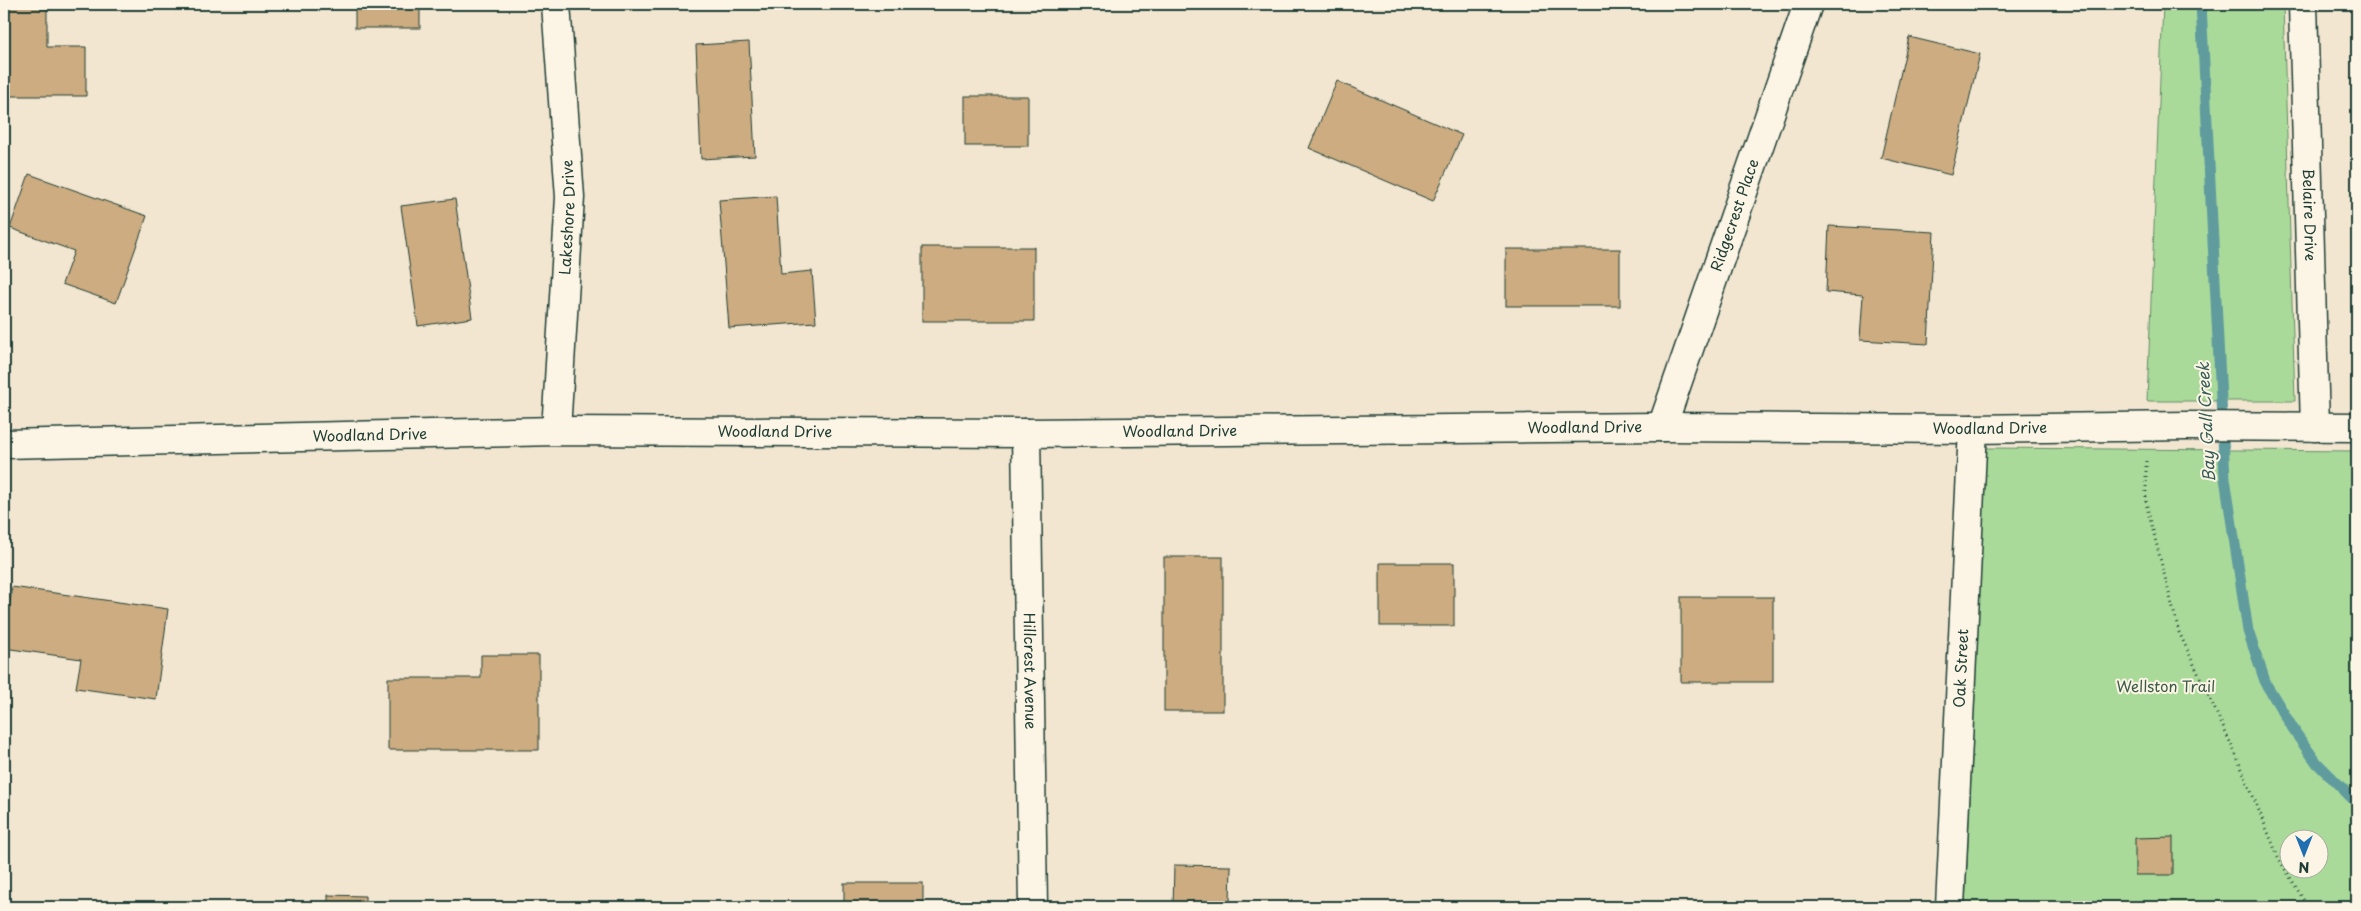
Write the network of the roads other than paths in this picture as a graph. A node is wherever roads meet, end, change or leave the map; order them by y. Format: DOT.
graph roads {
  1 [pos="556,4"];
  2 [pos="1808,4"];
  3 [pos="2303,4"];
  4 [pos="2315,427"];
  5 [pos="2357,427"];
  6 [pos="1662,428"];
  7 [pos="1973,429"];
  8 [pos="556,431"];
  9 [pos="1026,433"];
  10 [pos="4,444"];
  11 [pos="1033,907"];
  12 [pos="1950,907"];
  1 -- 8 [label="street, Lakeshore Drive"];
  2 -- 6 [label="street, Ridgecrest Place"];
  3 -- 4 [label="street, Belaire Drive"];
  4 -- 5 [label="street, Woodland Drive"];
  4 -- 7 [label="street, Woodland Drive"];
  6 -- 7 [label="street, Woodland Drive"];
  6 -- 9 [label="street, Woodland Drive"];
  7 -- 12 [label="street, Oak Street"];
  8 -- 9 [label="street, Woodland Drive"];
  8 -- 10 [label="street, Woodland Drive"];
  9 -- 11 [label="street, Hillcrest Avenue"];
}
